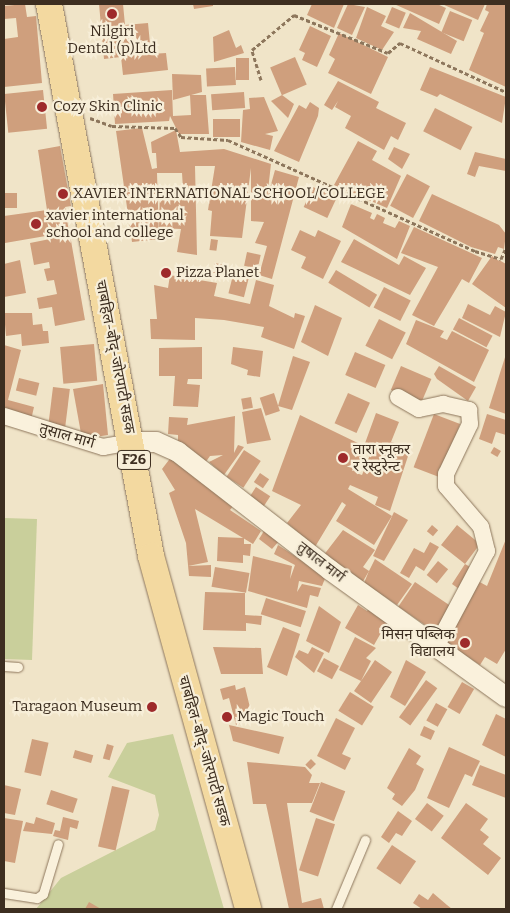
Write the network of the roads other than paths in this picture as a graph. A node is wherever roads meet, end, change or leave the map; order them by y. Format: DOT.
graph roads {
  1 [pos="49,4"];
  2 [pos="398,397"];
  3 [pos="4,416"];
  4 [pos="131,442"];
  5 [pos="437,645"];
  6 [pos="4,666"];
  7 [pos="18,667"];
  8 [pos="506,697"];
  9 [pos="365,840"];
  10 [pos="58,844"];
  11 [pos="4,892"];
  12 [pos="248,909"];
  13 [pos="336,909"];
  1 -- 4 [label="main road, चाबहिल-बौद्-जोरपाटी सडक / F26"];
  2 -- 5 [label="street"];
  3 -- 4 [label="street, तुसाल मार्ग"];
  4 -- 5 [label="street, तुषाल मार्ग"];
  4 -- 12 [label="main road, चाबहिल-बौद्-जोरपाटी सडक / F26"];
  5 -- 8 [label="street, तुषाल मार्ग"];
  6 -- 7 [label="lane"];
  9 -- 13 [label="lane"];
  10 -- 11 [label="lane"];
}
